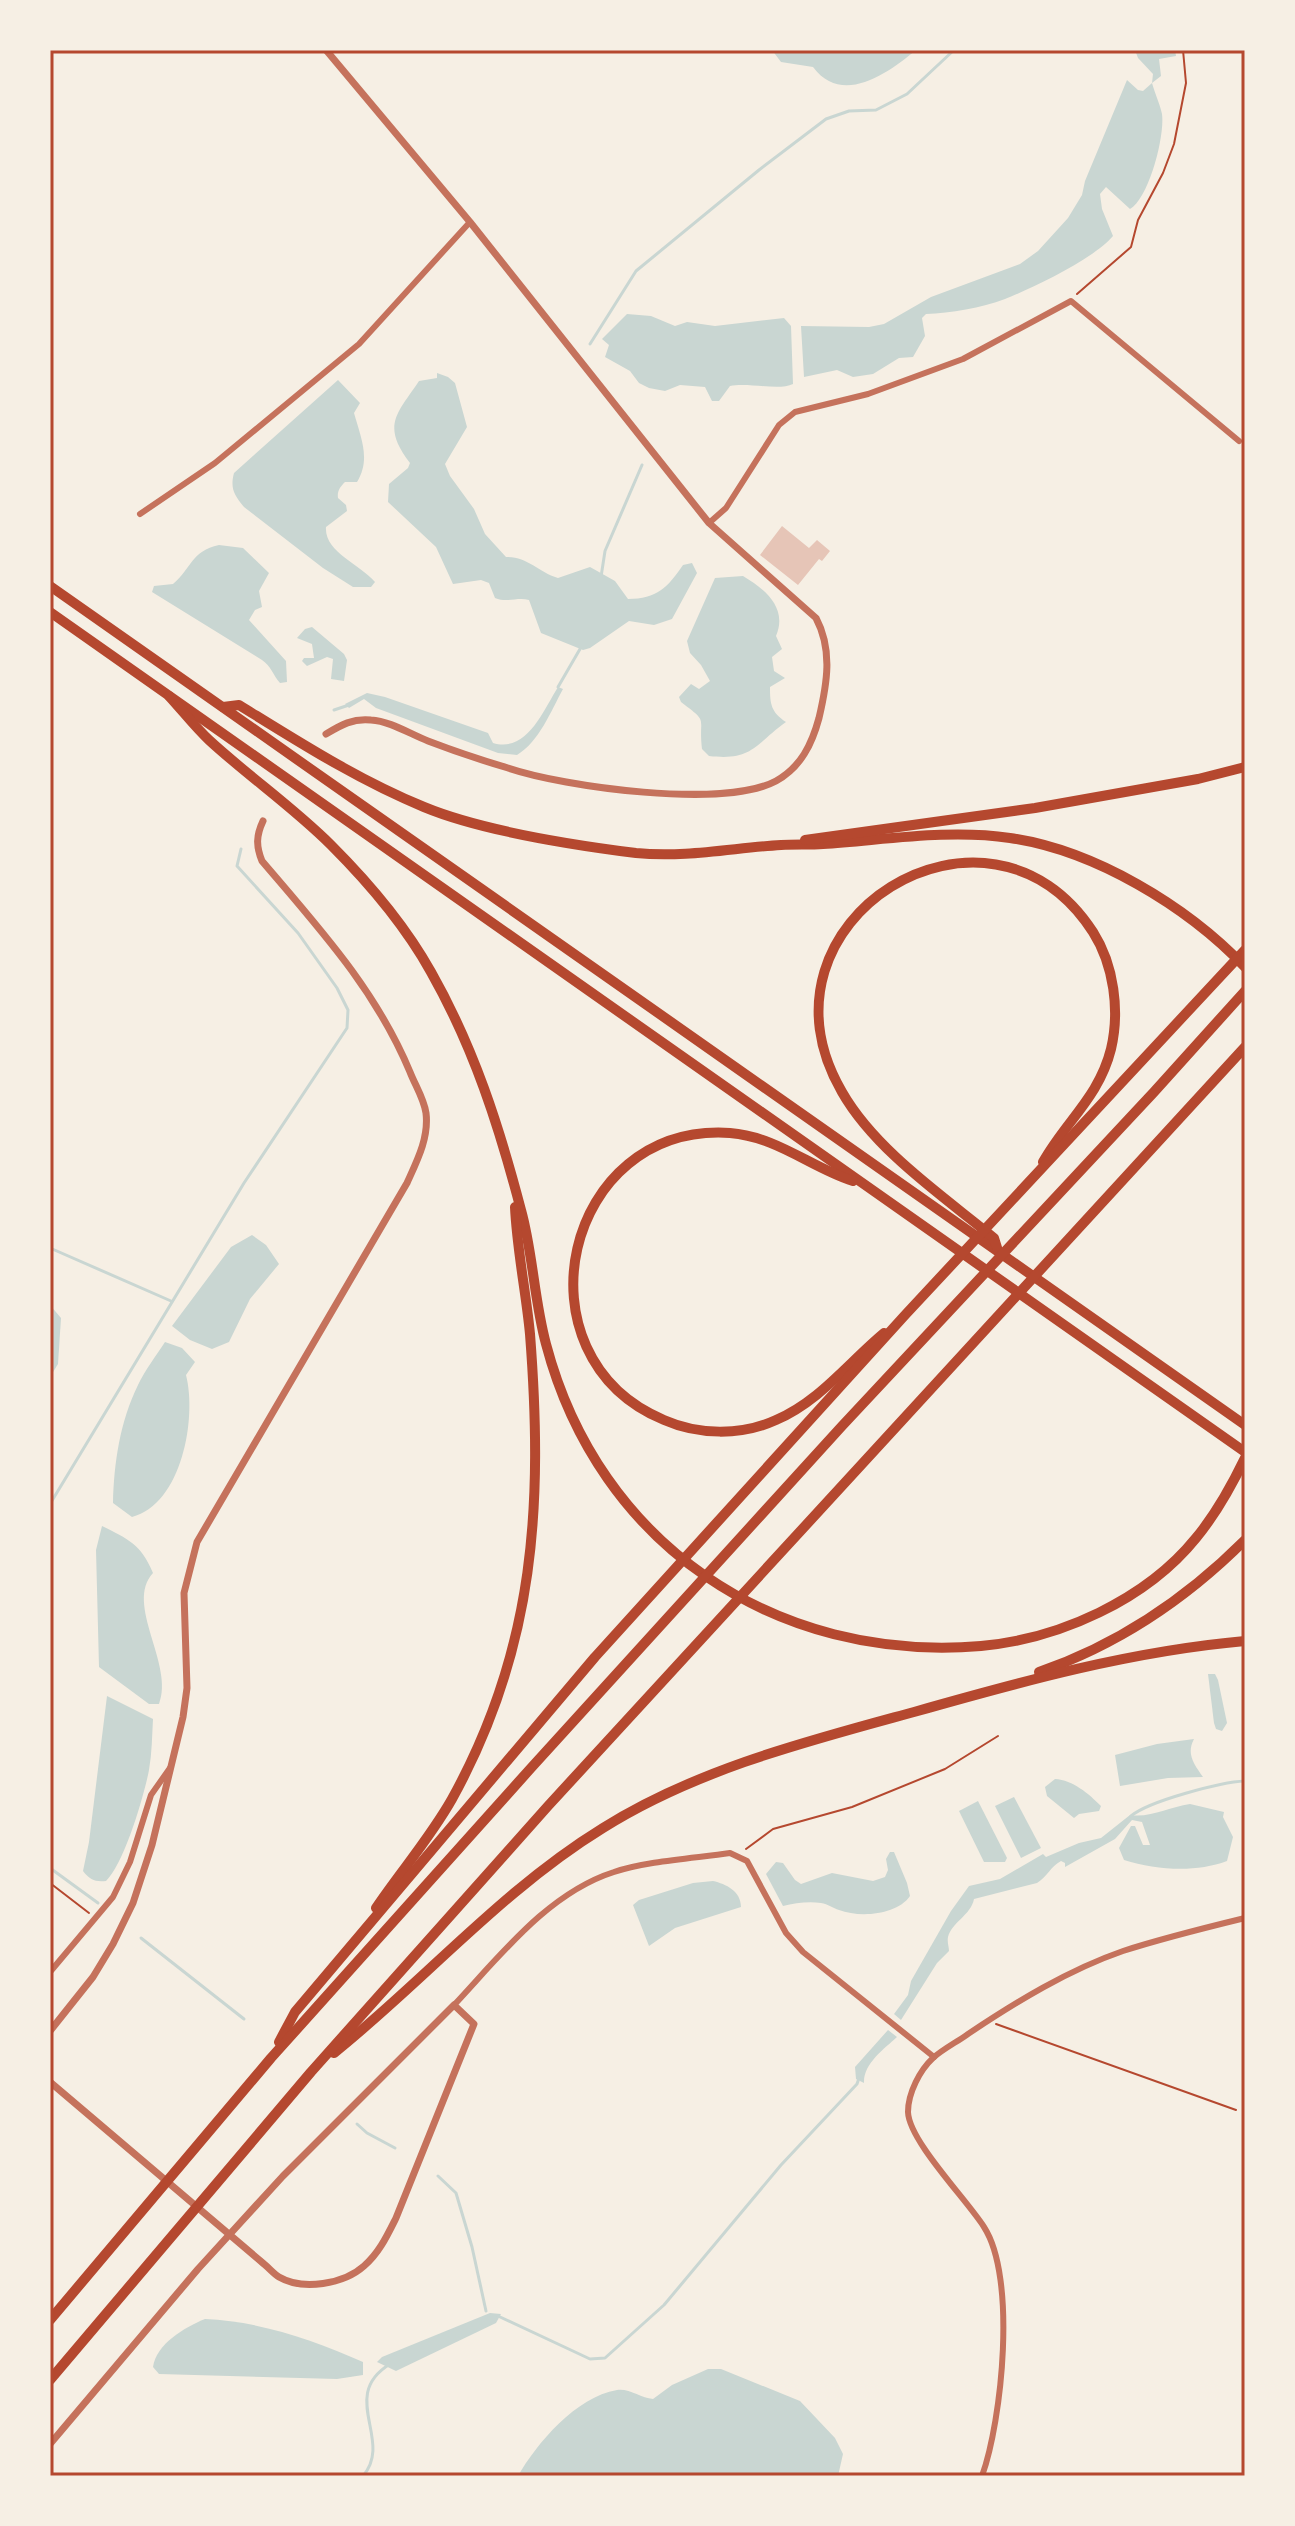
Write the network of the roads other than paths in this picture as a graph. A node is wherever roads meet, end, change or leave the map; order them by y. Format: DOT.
graph roads {
  1 [pos="326,50"];
  2 [pos="470,222"];
  3 [pos="1239,441"];
  4 [pos="140,514"];
  5 [pos="709,523"];
  6 [pos="50,586"];
  7 [pos="50,612"];
  8 [pos="169,696"];
  9 [pos="223,707"];
  10 [pos="326,734"];
  11 [pos="1245,767"];
  12 [pos="263,821"];
  13 [pos="780,845"];
  14 [pos="1245,950"];
  15 [pos="1245,967"];
  16 [pos="1245,991"];
  17 [pos="1245,1047"];
  18 [pos="1034,1178"];
  19 [pos="866,1186"];
  20 [pos="515,1189"];
  21 [pos="998,1251"];
  22 [pos="906,1314"];
  23 [pos="1245,1425"];
  24 [pos="1245,1455"];
  25 [pos="1245,1540"];
  26 [pos="1245,1641"];
  27 [pos="985,1692"];
  28 [pos="171,1766"];
  29 [pos="1245,1918"];
  30 [pos="340,1961"];
  31 [pos="50,1972"];
  32 [pos="454,2005"];
  33 [pos="50,2031"];
  34 [pos="934,2057"];
  35 [pos="271,2058"];
  36 [pos="311,2072"];
  37 [pos="50,2082"];
  38 [pos="50,2320"];
  39 [pos="50,2380"];
  40 [pos="50,2444"];
  41 [pos="982,2476"];
  1 -- 2 [label="street"];
  2 -- 4 [label="street"];
  2 -- 5 [label="street"];
  3 -- 5 [label="street"];
  5 -- 10 [label="street"];
  6 -- 9 [label="highway"];
  7 -- 8 [label="highway"];
  8 -- 19 [label="highway"];
  8 -- 20 [label="highway"];
  9 -- 13 [label="highway"];
  9 -- 21 [label="highway"];
  11 -- 13 [label="highway"];
  12 -- 28 [label="street"];
  13 -- 15 [label="highway"];
  14 -- 18 [label="highway"];
  16 -- 35 [label="highway"];
  17 -- 36 [label="highway"];
  18 -- 21 [label="highway"];
  18 -- 22 [label="highway"];
  19 -- 22 [label="highway"];
  19 -- 24 [label="highway"];
  20 -- 24 [label="highway"];
  20 -- 30 [label="highway"];
  21 -- 23 [label="highway"];
  22 -- 30 [label="highway"];
  25 -- 27 [label="highway"];
  26 -- 27 [label="highway"];
  27 -- 36 [label="highway"];
  28 -- 31 [label="street"];
  28 -- 33 [label="street"];
  29 -- 34 [label="street"];
  30 -- 35 [label="highway"];
  32 -- 34 [label="street"];
  32 -- 37 [label="street"];
  32 -- 40 [label="street"];
  34 -- 41 [label="street"];
  35 -- 38 [label="highway"];
  36 -- 39 [label="highway"];
}
